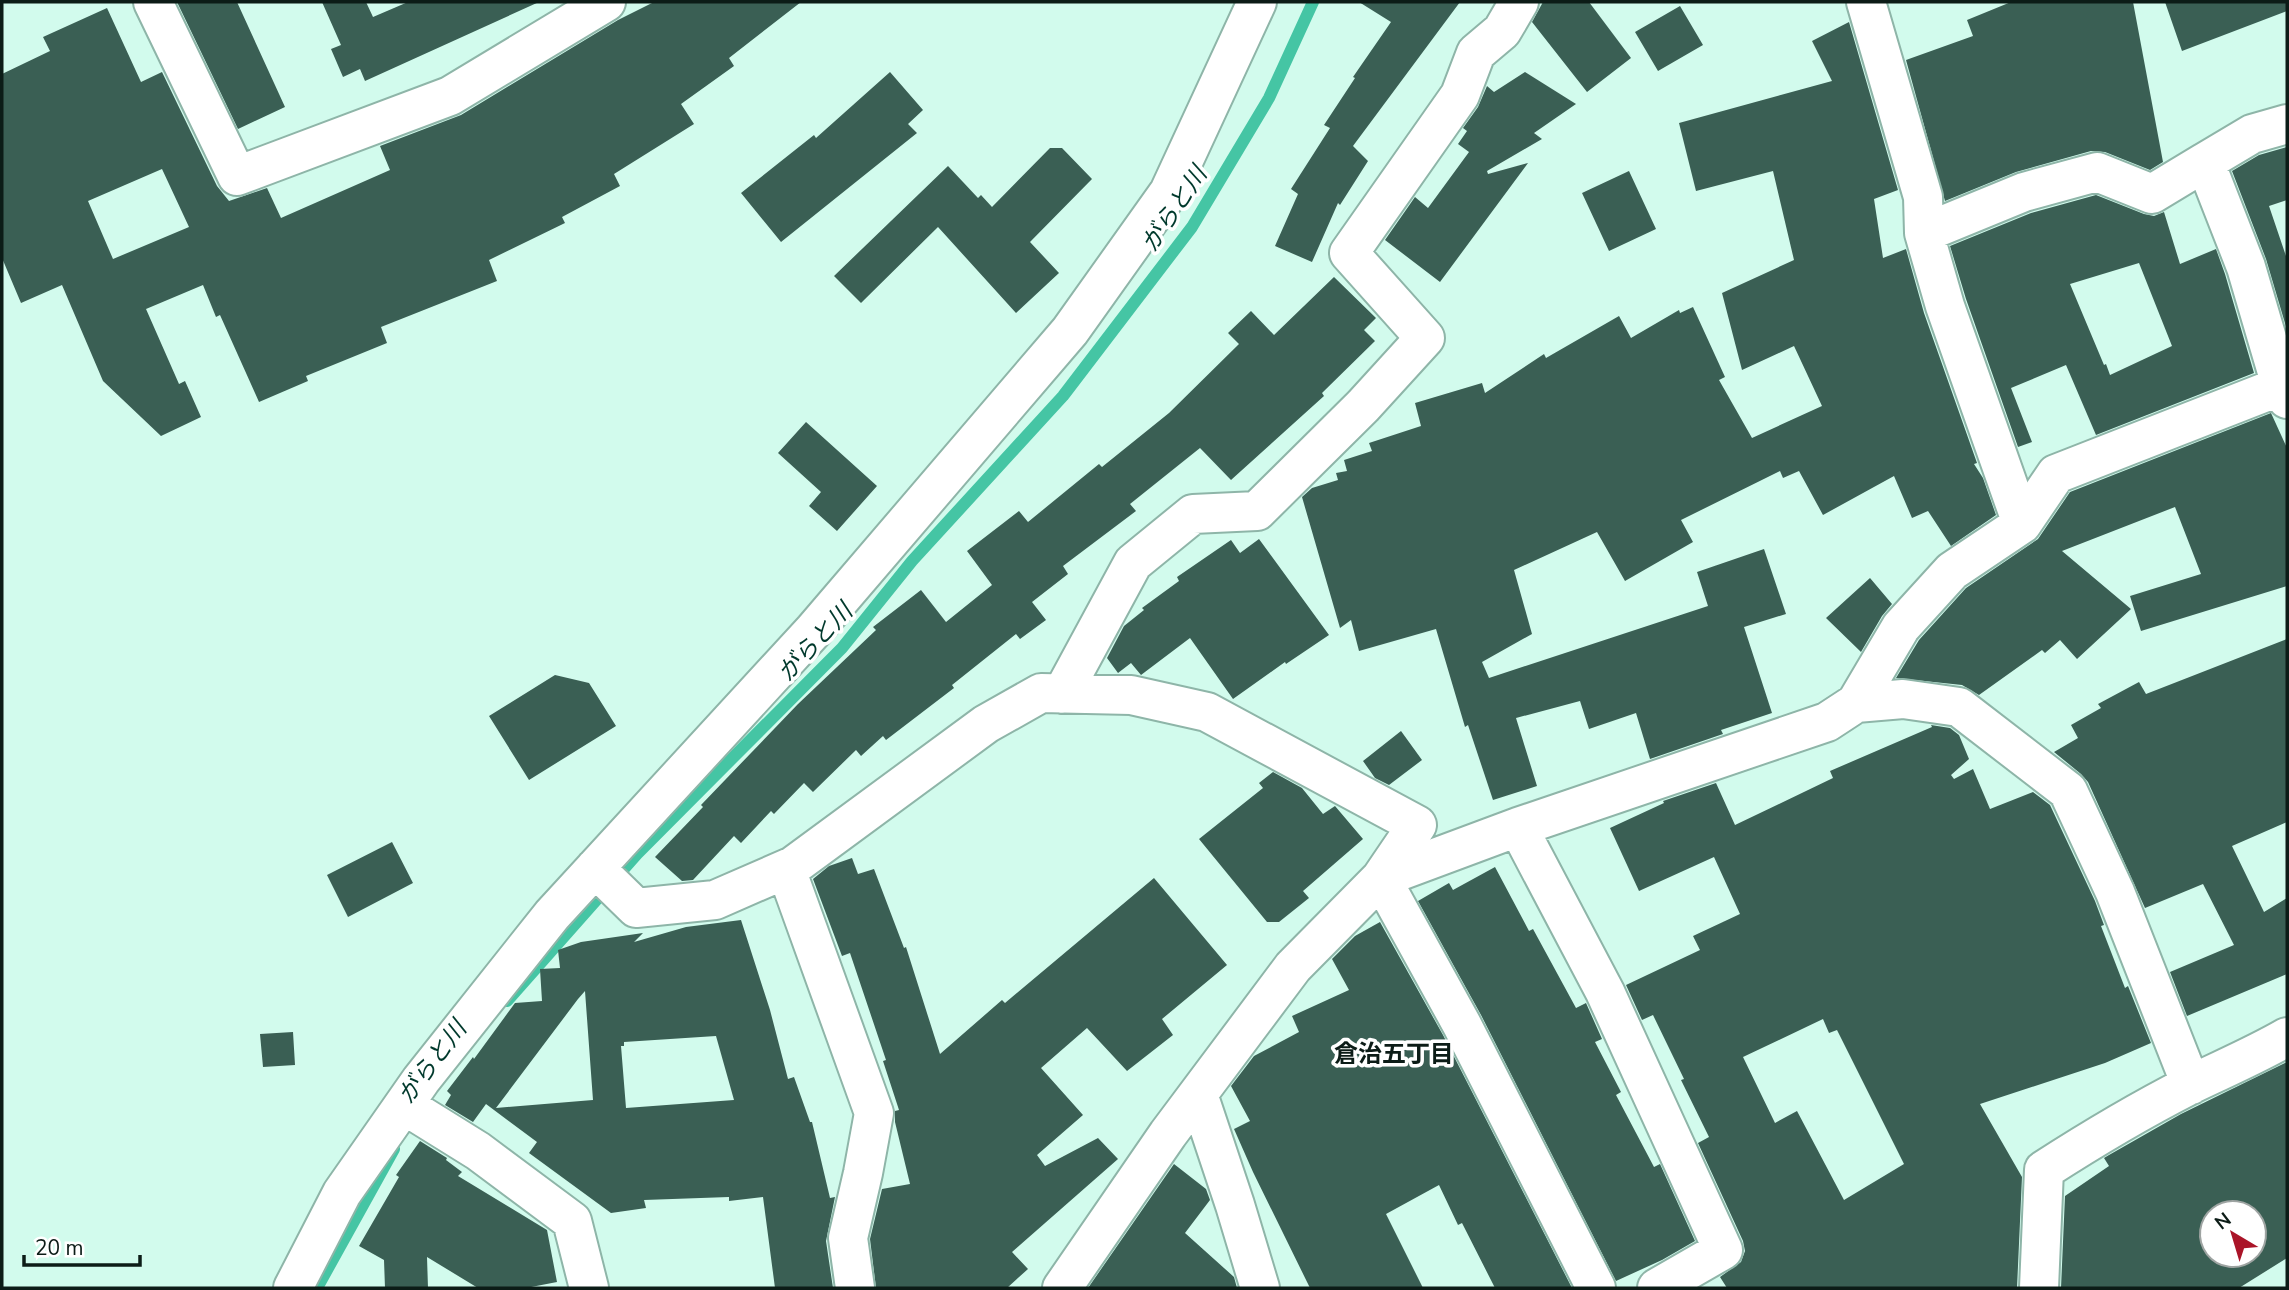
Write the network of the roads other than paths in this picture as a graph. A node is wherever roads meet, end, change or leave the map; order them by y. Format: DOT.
graph roads {
  1 [pos="153,2"];
  2 [pos="606,2"];
  3 [pos="1257,2"];
  4 [pos="1519,2"];
  5 [pos="1866,2"];
  6 [pos="2287,124"];
  7 [pos="2205,162"];
  8 [pos="1924,233"];
  9 [pos="2284,392"];
  10 [pos="2022,524"];
  11 [pos="1062,694"];
  12 [pos="1856,703"];
  13 [pos="1518,827"];
  14 [pos="786,869"];
  15 [pos="1381,878"];
  16 [pos="609,881"];
  17 [pos="2287,1037"];
  18 [pos="2191,1085"];
  19 [pos="1198,1094"];
  20 [pos="415,1111"];
  21 [pos="293,1288"];
  22 [pos="589,1288"];
  23 [pos="855,1288"];
  24 [pos="1062,1288"];
  25 [pos="1259,1288"];
  26 [pos="1597,1288"];
  27 [pos="1657,1288"];
  28 [pos="2039,1288"];
  1 -- 2 [label="street"];
  3 -- 16 [label="street"];
  4 -- 11 [label="street"];
  5 -- 8 [label="street"];
  6 -- 7 [label="street"];
  7 -- 8 [label="street"];
  7 -- 9 [label="street"];
  8 -- 10 [label="street"];
  9 -- 10 [label="street"];
  10 -- 12 [label="street"];
  11 -- 14 [label="street"];
  11 -- 15 [label="street"];
  12 -- 13 [label="street"];
  12 -- 18 [label="street"];
  13 -- 15 [label="street"];
  13 -- 27 [label="street"];
  14 -- 16 [label="street"];
  14 -- 23 [label="street"];
  15 -- 19 [label="street"];
  15 -- 26 [label="street"];
  16 -- 20 [label="street"];
  17 -- 18 [label="street"];
  18 -- 28 [label="street"];
  19 -- 24 [label="street"];
  19 -- 25 [label="street"];
  20 -- 21 [label="street"];
  20 -- 22 [label="street"];
}
